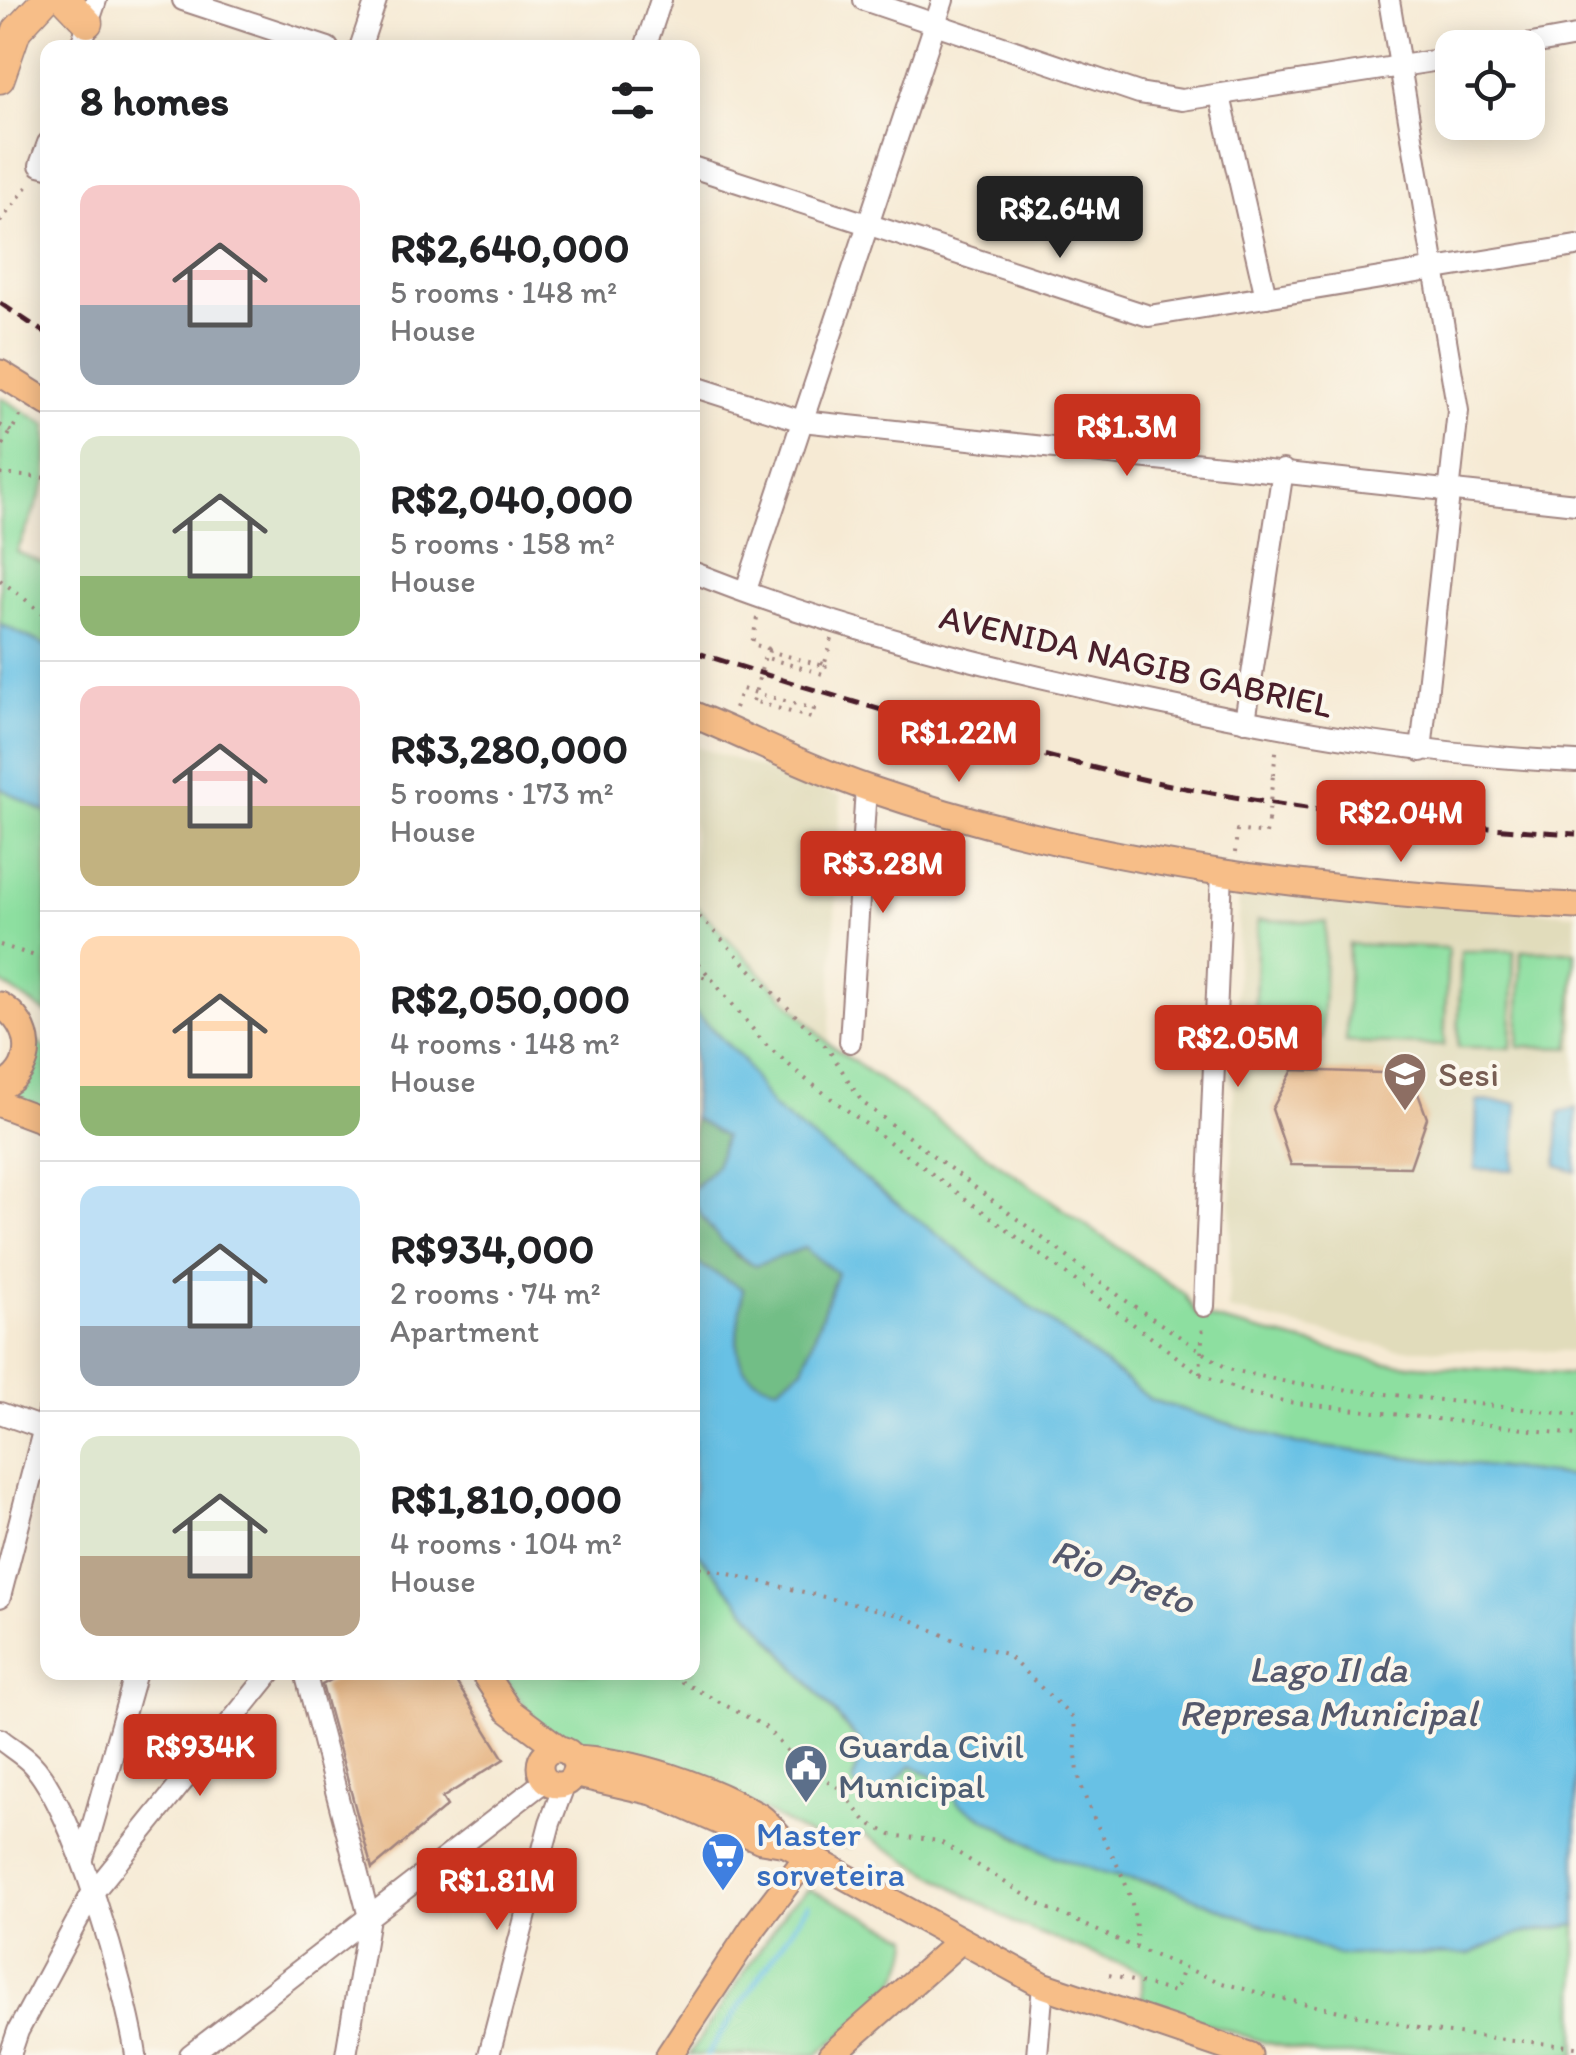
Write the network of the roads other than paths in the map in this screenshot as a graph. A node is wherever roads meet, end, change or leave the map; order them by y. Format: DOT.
graph roads {
  1 [pos="45,0"];
  2 [pos="66,0"];
  3 [pos="182,0"];
  4 [pos="376,0"];
  5 [pos="662,0"];
  6 [pos="864,0"];
  7 [pos="942,0"];
  8 [pos="1389,0"];
  9 [pos="88,24"];
  10 [pos="935,24"];
  11 [pos="1576,36"];
  12 [pos="304,40"];
  13 [pos="363,40"];
  14 [pos="648,40"];
  15 [pos="1545,42"];
  16 [pos="1435,61"];
  17 [pos="1400,67"];
  18 [pos="0,79"];
  19 [pos="1220,96"];
  20 [pos="700,169"];
  21 [pos="869,224"];
  22 [pos="1576,246"];
  23 [pos="1435,270"];
  24 [pos="1266,298"];
  25 [pos="0,373"];
  26 [pos="700,389"];
  27 [pos="40,398"];
  28 [pos="802,421"];
  29 [pos="1283,470"];
  30 [pos="1450,490"];
  31 [pos="1576,504"];
  32 [pos="700,575"];
  33 [pos="746,590"];
  34 [pos="700,717"];
  35 [pos="1246,721"];
  36 [pos="1421,751"];
  37 [pos="1576,762"];
  38 [pos="866,788"];
  39 [pos="1222,872"];
  40 [pos="1576,906"];
  41 [pos="6,1008"];
  42 [pos="40,1030"];
  43 [pos="850,1042"];
  44 [pos="0,1087"];
  45 [pos="0,1104"];
  46 [pos="40,1119"];
  47 [pos="1204,1306"];
  48 [pos="0,1413"];
  49 [pos="40,1423"];
  50 [pos="40,1447"];
  51 [pos="0,1597"];
  52 [pos="134,1680"];
  53 [pos="265,1680"];
  54 [pos="307,1680"];
  55 [pos="489,1680"];
  56 [pos="0,1739"];
  57 [pos="558,1770"];
  58 [pos="797,1850"];
  59 [pos="83,1858"];
  60 [pos="90,1895"];
  61 [pos="369,1916"];
  62 [pos="959,1942"];
  63 [pos="1043,1984"];
  64 [pos="10,2055"];
  65 [pos="136,2055"];
  66 [pos="190,2055"];
  67 [pos="346,2055"];
  68 [pos="489,2055"];
  69 [pos="669,2055"];
  70 [pos="831,2055"];
  71 [pos="1037,2055"];
  72 [pos="1249,2055"];
  1 -- 18 [label="highway"];
  2 -- 9 [label="highway"];
  3 -- 12 [label="street"];
  4 -- 13 [label="street"];
  5 -- 14 [label="street"];
  6 -- 10 [label="street"];
  7 -- 10 [label="street"];
  8 -- 17 [label="street"];
  10 -- 19 [label="street"];
  10 -- 21 [label="street"];
  11 -- 15 [label="street"];
  16 -- 17 [label="street"];
  17 -- 19 [label="street"];
  17 -- 23 [label="street"];
  19 -- 24 [label="street"];
  20 -- 21 [label="street"];
  21 -- 24 [label="street"];
  21 -- 28 [label="street"];
  22 -- 23 [label="street"];
  23 -- 24 [label="street"];
  23 -- 30 [label="street"];
  25 -- 27 [label="main road"];
  26 -- 28 [label="street"];
  28 -- 29 [label="street"];
  28 -- 33 [label="street"];
  29 -- 30 [label="street"];
  29 -- 35 [label="street"];
  30 -- 31 [label="street"];
  30 -- 36 [label="street"];
  32 -- 33 [label="street, AVENIDA NAGIB GABRIEL"];
  33 -- 35 [label="street, AVENIDA NAGIB GABRIEL"];
  34 -- 38 [label="main road"];
  35 -- 36 [label="street, AVENIDA NAGIB GABRIEL"];
  36 -- 37 [label="street, AVENIDA NAGIB GABRIEL"];
  38 -- 39 [label="main road"];
  38 -- 43 [label="street"];
  39 -- 40 [label="main road"];
  39 -- 47 [label="street"];
  41 -- 42 [label="main road"];
  41 -- 44 [label="main road"];
  45 -- 46 [label="main road"];
  48 -- 49 [label="street"];
  50 -- 51 [label="street"];
  52 -- 59 [label="street"];
  53 -- 60 [label="street"];
  54 -- 61 [label="street"];
  55 -- 57 [label="main road"];
  56 -- 59 [label="street"];
  57 -- 58 [label="main road"];
  57 -- 61 [label="street"];
  57 -- 68 [label="street"];
  58 -- 62 [label="main road"];
  58 -- 69 [label="main road"];
  59 -- 60 [label="street"];
  60 -- 64 [label="street"];
  60 -- 65 [label="street"];
  61 -- 66 [label="street"];
  61 -- 67 [label="street"];
  62 -- 63 [label="main road"];
  62 -- 70 [label="main road"];
  63 -- 71 [label="street"];
  63 -- 72 [label="main road"];
}
